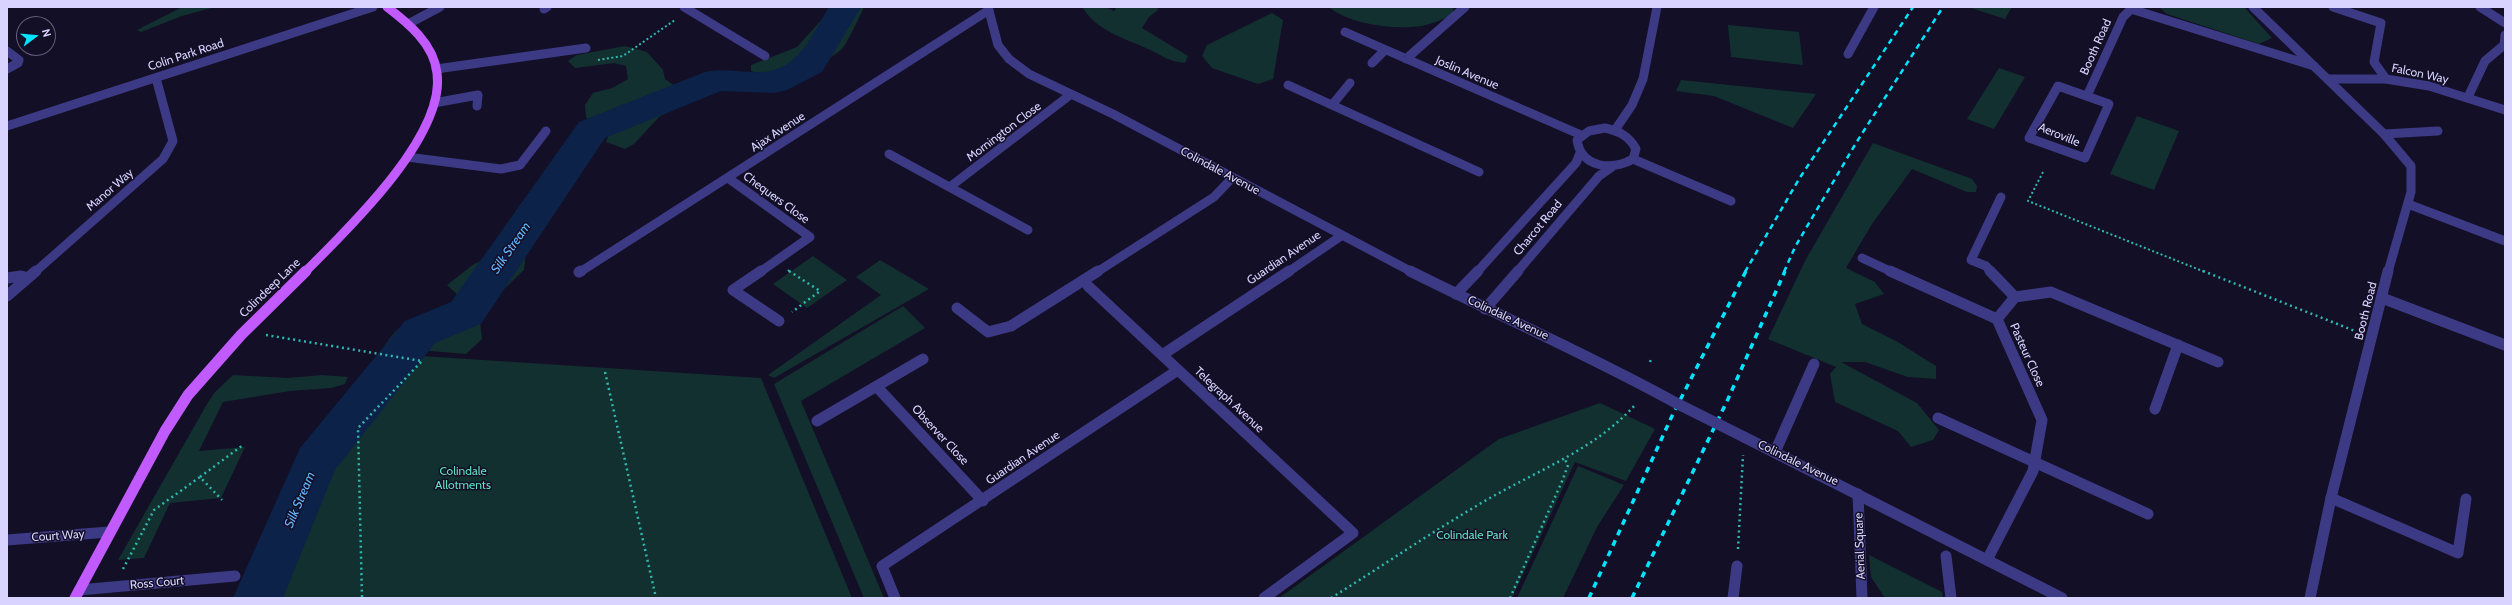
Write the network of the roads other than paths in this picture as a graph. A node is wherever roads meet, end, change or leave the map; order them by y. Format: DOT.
graph roads {
  1 [pos="373,7"];
  2 [pos="387,7"];
  3 [pos="440,7"];
  4 [pos="684,7"];
  5 [pos="1465,7"];
  6 [pos="1657,7"];
  7 [pos="1874,7"];
  8 [pos="2253,7"];
  9 [pos="2333,7"];
  10 [pos="2480,7"];
  11 [pos="2132,8"];
  12 [pos="988,9"];
  13 [pos="2505,23"];
  14 [pos="408,24"];
  15 [pos="1345,32"];
  16 [pos="2505,34"];
  17 [pos="586,48"];
  18 [pos="1384,50"];
  19 [pos="7,51"];
  20 [pos="1848,54"];
  21 [pos="765,56"];
  22 [pos="1406,60"];
  23 [pos="1372,63"];
  24 [pos="2314,66"];
  25 [pos="7,69"];
  26 [pos="436,69"];
  27 [pos="156,78"];
  28 [pos="2328,79"];
  29 [pos="2386,79"];
  30 [pos="1350,83"];
  31 [pos="1288,85"];
  32 [pos="1070,95"];
  33 [pos="2087,96"];
  34 [pos="2468,98"];
  35 [pos="434,103"];
  36 [pos="1332,105"];
  37 [pos="477,106"];
  38 [pos="2505,110"];
  39 [pos="7,126"];
  40 [pos="1615,130"];
  41 [pos="2438,130"];
  42 [pos="546,131"];
  43 [pos="2384,134"];
  44 [pos="1581,135"];
  45 [pos="1580,153"];
  46 [pos="889,154"];
  47 [pos="408,158"];
  48 [pos="1633,159"];
  49 [pos="1612,167"];
  50 [pos="1479,172"];
  51 [pos="728,178"];
  52 [pos="1232,178"];
  53 [pos="951,186"];
  54 [pos="2001,197"];
  55 [pos="1731,201"];
  56 [pos="2408,204"];
  57 [pos="1028,230"];
  58 [pos="1342,236"];
  59 [pos="2505,241"];
  60 [pos="1862,258"];
  61 [pos="579,272"];
  62 [pos="7,278"];
  63 [pos="28,278"];
  64 [pos="1088,286"];
  65 [pos="1456,294"];
  66 [pos="7,296"];
  67 [pos="2015,297"];
  68 [pos="2382,298"];
  69 [pos="957,308"];
  70 [pos="1485,309"];
  71 [pos="1998,319"];
  72 [pos="779,321"];
  73 [pos="2178,345"];
  74 [pos="2505,345"];
  75 [pos="1162,355"];
  76 [pos="923,359"];
  77 [pos="2218,362"];
  78 [pos="1814,364"];
  79 [pos="1178,370"];
  80 [pos="877,387"];
  81 [pos="2155,409"];
  82 [pos="1938,418"];
  83 [pos="817,421"];
  84 [pos="1775,452"];
  85 [pos="2035,462"];
  86 [pos="1858,494"];
  87 [pos="2331,498"];
  88 [pos="2466,500"];
  89 [pos="983,501"];
  90 [pos="2148,514"];
  91 [pos="109,532"];
  92 [pos="7,540"];
  93 [pos="1946,556"];
  94 [pos="1987,560"];
  95 [pos="1737,566"];
  96 [pos="235,576"];
  97 [pos="77,594"];
  98 [pos="895,598"];
  99 [pos="1264,598"];
  100 [pos="1733,598"];
  101 [pos="1862,598"];
  102 [pos="1951,598"];
  103 [pos="2062,598"];
  104 [pos="2310,598"];
  1 -- 27 [label="street, Colin Park Road"];
  2 -- 14 [label="main road, Colindeep Lane"];
  3 -- 14 [label="street"];
  4 -- 21 [label="street"];
  5 -- 22 [label="street"];
  6 -- 40 [label="street"];
  7 -- 20 [label="street"];
  8 -- 24 [label="street, Booth Road"];
  9 -- 29 [label="street"];
  10 -- 13 [label="street"];
  11 -- 24 [label="street, Booth Road"];
  11 -- 33 [label="street, Booth Road"];
  12 -- 32 [label="street, Colindale Avenue"];
  12 -- 51 [label="street, Ajax Avenue"];
  14 -- 26 [label="main road, Colindeep Lane"];
  15 -- 18 [label="street, Joslin Avenue"];
  16 -- 34 [label="street"];
  17 -- 26 [label="street"];
  18 -- 22 [label="street, Joslin Avenue"];
  18 -- 23 [label="street"];
  19 -- 25 [label="street"];
  22 -- 44 [label="street, Joslin Avenue"];
  24 -- 28 [label="street, Booth Road"];
  26 -- 35 [label="main road, Colindeep Lane"];
  27 -- 39 [label="street, Colin Park Road"];
  27 -- 63 [label="street, Manor Way"];
  28 -- 29 [label="street, Falcon Way"];
  28 -- 43 [label="street, Booth Road"];
  29 -- 34 [label="street, Falcon Way"];
  30 -- 36 [label="street"];
  31 -- 36 [label="street"];
  32 -- 52 [label="street, Colindale Avenue"];
  32 -- 53 [label="street, Mornington Close"];
  33 -- 33 [label="street, Aeroville"];
  34 -- 38 [label="street, Falcon Way"];
  35 -- 37 [label="street"];
  35 -- 47 [label="main road, Colindeep Lane"];
  36 -- 50 [label="street"];
  40 -- 44 [label="street"];
  40 -- 48 [label="street"];
  41 -- 43 [label="street"];
  42 -- 47 [label="street"];
  43 -- 56 [label="street, Booth Road"];
  44 -- 45 [label="street, Charcot Road"];
  45 -- 49 [label="street"];
  45 -- 65 [label="street, Charcot Road"];
  46 -- 53 [label="street"];
  47 -- 91 [label="main road, Colindeep Lane"];
  48 -- 49 [label="street, Charcot Road"];
  48 -- 55 [label="street"];
  49 -- 70 [label="street, Charcot Road"];
  51 -- 61 [label="street, Ajax Avenue"];
  51 -- 72 [label="street, Chequers Close"];
  52 -- 58 [label="street, Colindale Avenue"];
  52 -- 69 [label="street"];
  53 -- 57 [label="street"];
  54 -- 67 [label="street"];
  56 -- 59 [label="street"];
  56 -- 68 [label="street, Booth Road"];
  58 -- 65 [label="street, Colindale Avenue"];
  58 -- 75 [label="street, Guardian Avenue"];
  60 -- 71 [label="street"];
  62 -- 63 [label="street"];
  63 -- 66 [label="street, Manor Way"];
  64 -- 75 [label="street, Telegraph Avenue"];
  65 -- 70 [label="street, Colindale Avenue"];
  67 -- 71 [label="street, Pasteur Close"];
  67 -- 73 [label="street"];
  68 -- 74 [label="street"];
  68 -- 87 [label="street, Booth Road"];
  70 -- 84 [label="street, Colindale Avenue, bridge"];
  71 -- 85 [label="street, Pasteur Close"];
  73 -- 77 [label="street"];
  73 -- 81 [label="street"];
  75 -- 79 [label="street, Telegraph Avenue"];
  76 -- 80 [label="street"];
  78 -- 84 [label="street"];
  79 -- 89 [label="street, Guardian Avenue"];
  79 -- 99 [label="street, Telegraph Avenue"];
  80 -- 83 [label="street"];
  80 -- 89 [label="street, Observer Close"];
  82 -- 85 [label="street"];
  84 -- 86 [label="street, Colindale Avenue"];
  85 -- 90 [label="street"];
  85 -- 94 [label="street, Pasteur Close"];
  86 -- 94 [label="street, Colindale Avenue"];
  86 -- 101 [label="street, Aerial Square"];
  87 -- 88 [label="street"];
  87 -- 104 [label="street, Booth Road"];
  89 -- 98 [label="street, Guardian Avenue"];
  91 -- 92 [label="street, Court Way"];
  91 -- 97 [label="main road, Colindeep Lane"];
  93 -- 102 [label="street"];
  94 -- 103 [label="street, Colindale Avenue"];
  95 -- 100 [label="street"];
  96 -- 97 [label="street, Ross Court"];
}
